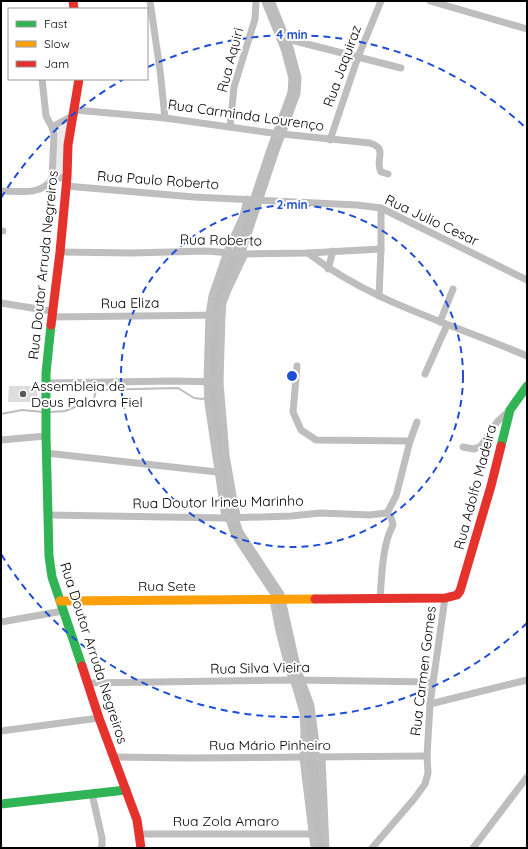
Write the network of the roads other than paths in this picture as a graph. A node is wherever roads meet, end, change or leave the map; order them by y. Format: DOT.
graph roads {
  1 [pos="150,1"];
  2 [pos="256,1"];
  3 [pos="381,1"];
  4 [pos="430,1"];
  5 [pos="527,29"];
  6 [pos="295,41"];
  7 [pos="358,57"];
  8 [pos="401,68"];
  9 [pos="42,80"];
  10 [pos="79,80"];
  11 [pos="74,112"];
  12 [pos="165,118"];
  13 [pos="52,127"];
  14 [pos="230,127"];
  15 [pos="330,140"];
  16 [pos="388,174"];
  17 [pos="67,177"];
  18 [pos="52,179"];
  19 [pos="66,186"];
  20 [pos="1,190"];
  21 [pos="248,200"];
  22 [pos="380,208"];
  23 [pos="381,249"];
  24 [pos="333,251"];
  25 [pos="60,252"];
  26 [pos="228,252"];
  27 [pos="308,253"];
  28 [pos="243,254"];
  29 [pos="328,269"];
  30 [pos="527,280"];
  31 [pos="453,289"];
  32 [pos="379,296"];
  33 [pos="1,303"];
  34 [pos="51,314"];
  35 [pos="210,314"];
  36 [pos="221,315"];
  37 [pos="443,323"];
  38 [pos="527,356"];
  39 [pos="297,366"];
  40 [pos="425,374"];
  41 [pos="207,381"];
  42 [pos="219,382"];
  43 [pos="46,383"];
  44 [pos="527,386"];
  45 [pos="510,410"];
  46 [pos="417,422"];
  47 [pos="46,436"];
  48 [pos="1,440"];
  49 [pos="410,442"];
  50 [pos="463,447"];
  51 [pos="46,453"];
  52 [pos="217,472"];
  53 [pos="387,513"];
  54 [pos="48,515"];
  55 [pos="225,518"];
  56 [pos="238,518"];
  57 [pos="380,598"];
  58 [pos="449,598"];
  59 [pos="274,600"];
  60 [pos="60,601"];
  61 [pos="63,611"];
  62 [pos="1,622"];
  63 [pos="293,680"];
  64 [pos="527,680"];
  65 [pos="432,682"];
  66 [pos="88,683"];
  67 [pos="430,704"];
  68 [pos="99,718"];
  69 [pos="1,731"];
  70 [pos="427,756"];
  71 [pos="113,757"];
  72 [pos="320,757"];
  73 [pos="305,758"];
  74 [pos="527,777"];
  75 [pos="126,790"];
  76 [pos="92,794"];
  77 [pos="1,804"];
  78 [pos="140,834"];
  79 [pos="312,834"];
  80 [pos="101,848"];
  81 [pos="142,848"];
  82 [pos="314,848"];
  83 [pos="326,848"];
  84 [pos="372,848"];
  85 [pos="473,848"];
  1 -- 12 [label="street"];
  2 -- 14 [label="street, Rua Aquiri"];
  3 -- 7 [label="street, Rua Jaquiraz"];
  4 -- 5 [label="street"];
  6 -- 7 [label="street"];
  7 -- 8 [label="street"];
  7 -- 15 [label="street, Rua Jaquiraz"];
  9 -- 13 [label="street"];
  10 -- 11 [label="street, Rua Doutor Arruda Negreiros"];
  11 -- 12 [label="street, Rua Carminda Lourenço"];
  11 -- 13 [label="street"];
  11 -- 17 [label="street, Rua Doutor Arruda Negreiros"];
  12 -- 14 [label="street, Rua Carminda Lourenço"];
  13 -- 18 [label="street"];
  14 -- 15 [label="street, Rua Carminda Lourenço"];
  15 -- 16 [label="street, Rua Carminda Lourenço"];
  17 -- 18 [label="street"];
  17 -- 19 [label="street, Rua Doutor Arruda Negreiros"];
  18 -- 20 [label="street"];
  19 -- 21 [label="street, Rua Paulo Roberto"];
  19 -- 25 [label="street, Rua Doutor Arruda Negreiros"];
  21 -- 22 [label="street, Rua Julio Cesar"];
  21 -- 26 [label="street"];
  22 -- 23 [label="street"];
  22 -- 30 [label="street, Rua Julio Cesar"];
  23 -- 24 [label="street, Rua Roberto"];
  23 -- 32 [label="street"];
  24 -- 27 [label="street, Rua Roberto"];
  24 -- 29 [label="street"];
  25 -- 26 [label="street, Rua Roberto"];
  25 -- 34 [label="street, Rua Doutor Arruda Negreiros"];
  26 -- 28 [label="street, Rua Roberto"];
  26 -- 35 [label="street"];
  27 -- 28 [label="street, Rua Roberto"];
  27 -- 29 [label="street"];
  28 -- 36 [label="street"];
  29 -- 32 [label="street"];
  31 -- 37 [label="street"];
  32 -- 37 [label="street"];
  33 -- 34 [label="street, Rua Eliza"];
  34 -- 35 [label="street, Rua Eliza"];
  34 -- 43 [label="street, Rua Doutor Arruda Negreiros"];
  35 -- 36 [label="street, Rua Eliza"];
  35 -- 41 [label="street"];
  36 -- 42 [label="street"];
  37 -- 38 [label="street"];
  37 -- 40 [label="street"];
  39 -- 49 [label="street"];
  41 -- 42 [label="street"];
  41 -- 43 [label="street"];
  41 -- 52 [label="street"];
  42 -- 56 [label="street"];
  43 -- 47 [label="street, Rua Doutor Arruda Negreiros"];
  44 -- 45 [label="street, Rua Adolfo Madeira"];
  45 -- 50 [label="street"];
  45 -- 58 [label="street, Rua Adolfo Madeira"];
  46 -- 49 [label="street"];
  47 -- 48 [label="street"];
  47 -- 51 [label="street, Rua Doutor Arruda Negreiros"];
  49 -- 53 [label="street"];
  51 -- 52 [label="street"];
  51 -- 54 [label="street, Rua Doutor Arruda Negreiros"];
  52 -- 55 [label="street"];
  53 -- 56 [label="street, Rua Doutor Irineu Marinho"];
  53 -- 57 [label="street"];
  54 -- 55 [label="street, Rua Doutor Irineu Marinho"];
  54 -- 60 [label="street, Rua Doutor Arruda Negreiros"];
  55 -- 56 [label="street, Rua Doutor Irineu Marinho"];
  57 -- 58 [label="street"];
  57 -- 59 [label="street, Rua Sete"];
  58 -- 65 [label="street, Rua Carmen Gomes"];
  59 -- 60 [label="street, Rua Sete"];
  59 -- 63 [label="street"];
  60 -- 61 [label="street, Rua Doutor Arruda Negreiros"];
  61 -- 62 [label="street"];
  61 -- 66 [label="street, Rua Doutor Arruda Negreiros"];
  63 -- 65 [label="street, Rua Silva Vieira"];
  63 -- 66 [label="street, Rua Silva Vieira"];
  63 -- 73 [label="street"];
  64 -- 67 [label="street"];
  65 -- 67 [label="street, Rua Carmen Gomes"];
  66 -- 68 [label="street, Rua Doutor Arruda Negreiros"];
  67 -- 70 [label="street, Rua Carmen Gomes"];
  68 -- 69 [label="street"];
  68 -- 71 [label="street, Rua Doutor Arruda Negreiros"];
  70 -- 72 [label="street, Rua Mário Pinheiro"];
  70 -- 84 [label="street, Rua Carmen Gomes"];
  71 -- 73 [label="street, Rua Mário Pinheiro"];
  71 -- 75 [label="street, Rua Doutor Arruda Negreiros"];
  72 -- 73 [label="street, Rua Mário Pinheiro"];
  72 -- 83 [label="street"];
  73 -- 79 [label="street"];
  74 -- 85 [label="street"];
  75 -- 76 [label="street"];
  75 -- 78 [label="street, Rua Doutor Arruda Negreiros"];
  76 -- 77 [label="street"];
  76 -- 80 [label="street"];
  78 -- 79 [label="street, Rua Zola Amaro"];
  78 -- 81 [label="street, Rua Doutor Arruda Negreiros"];
  79 -- 82 [label="street"];
}
